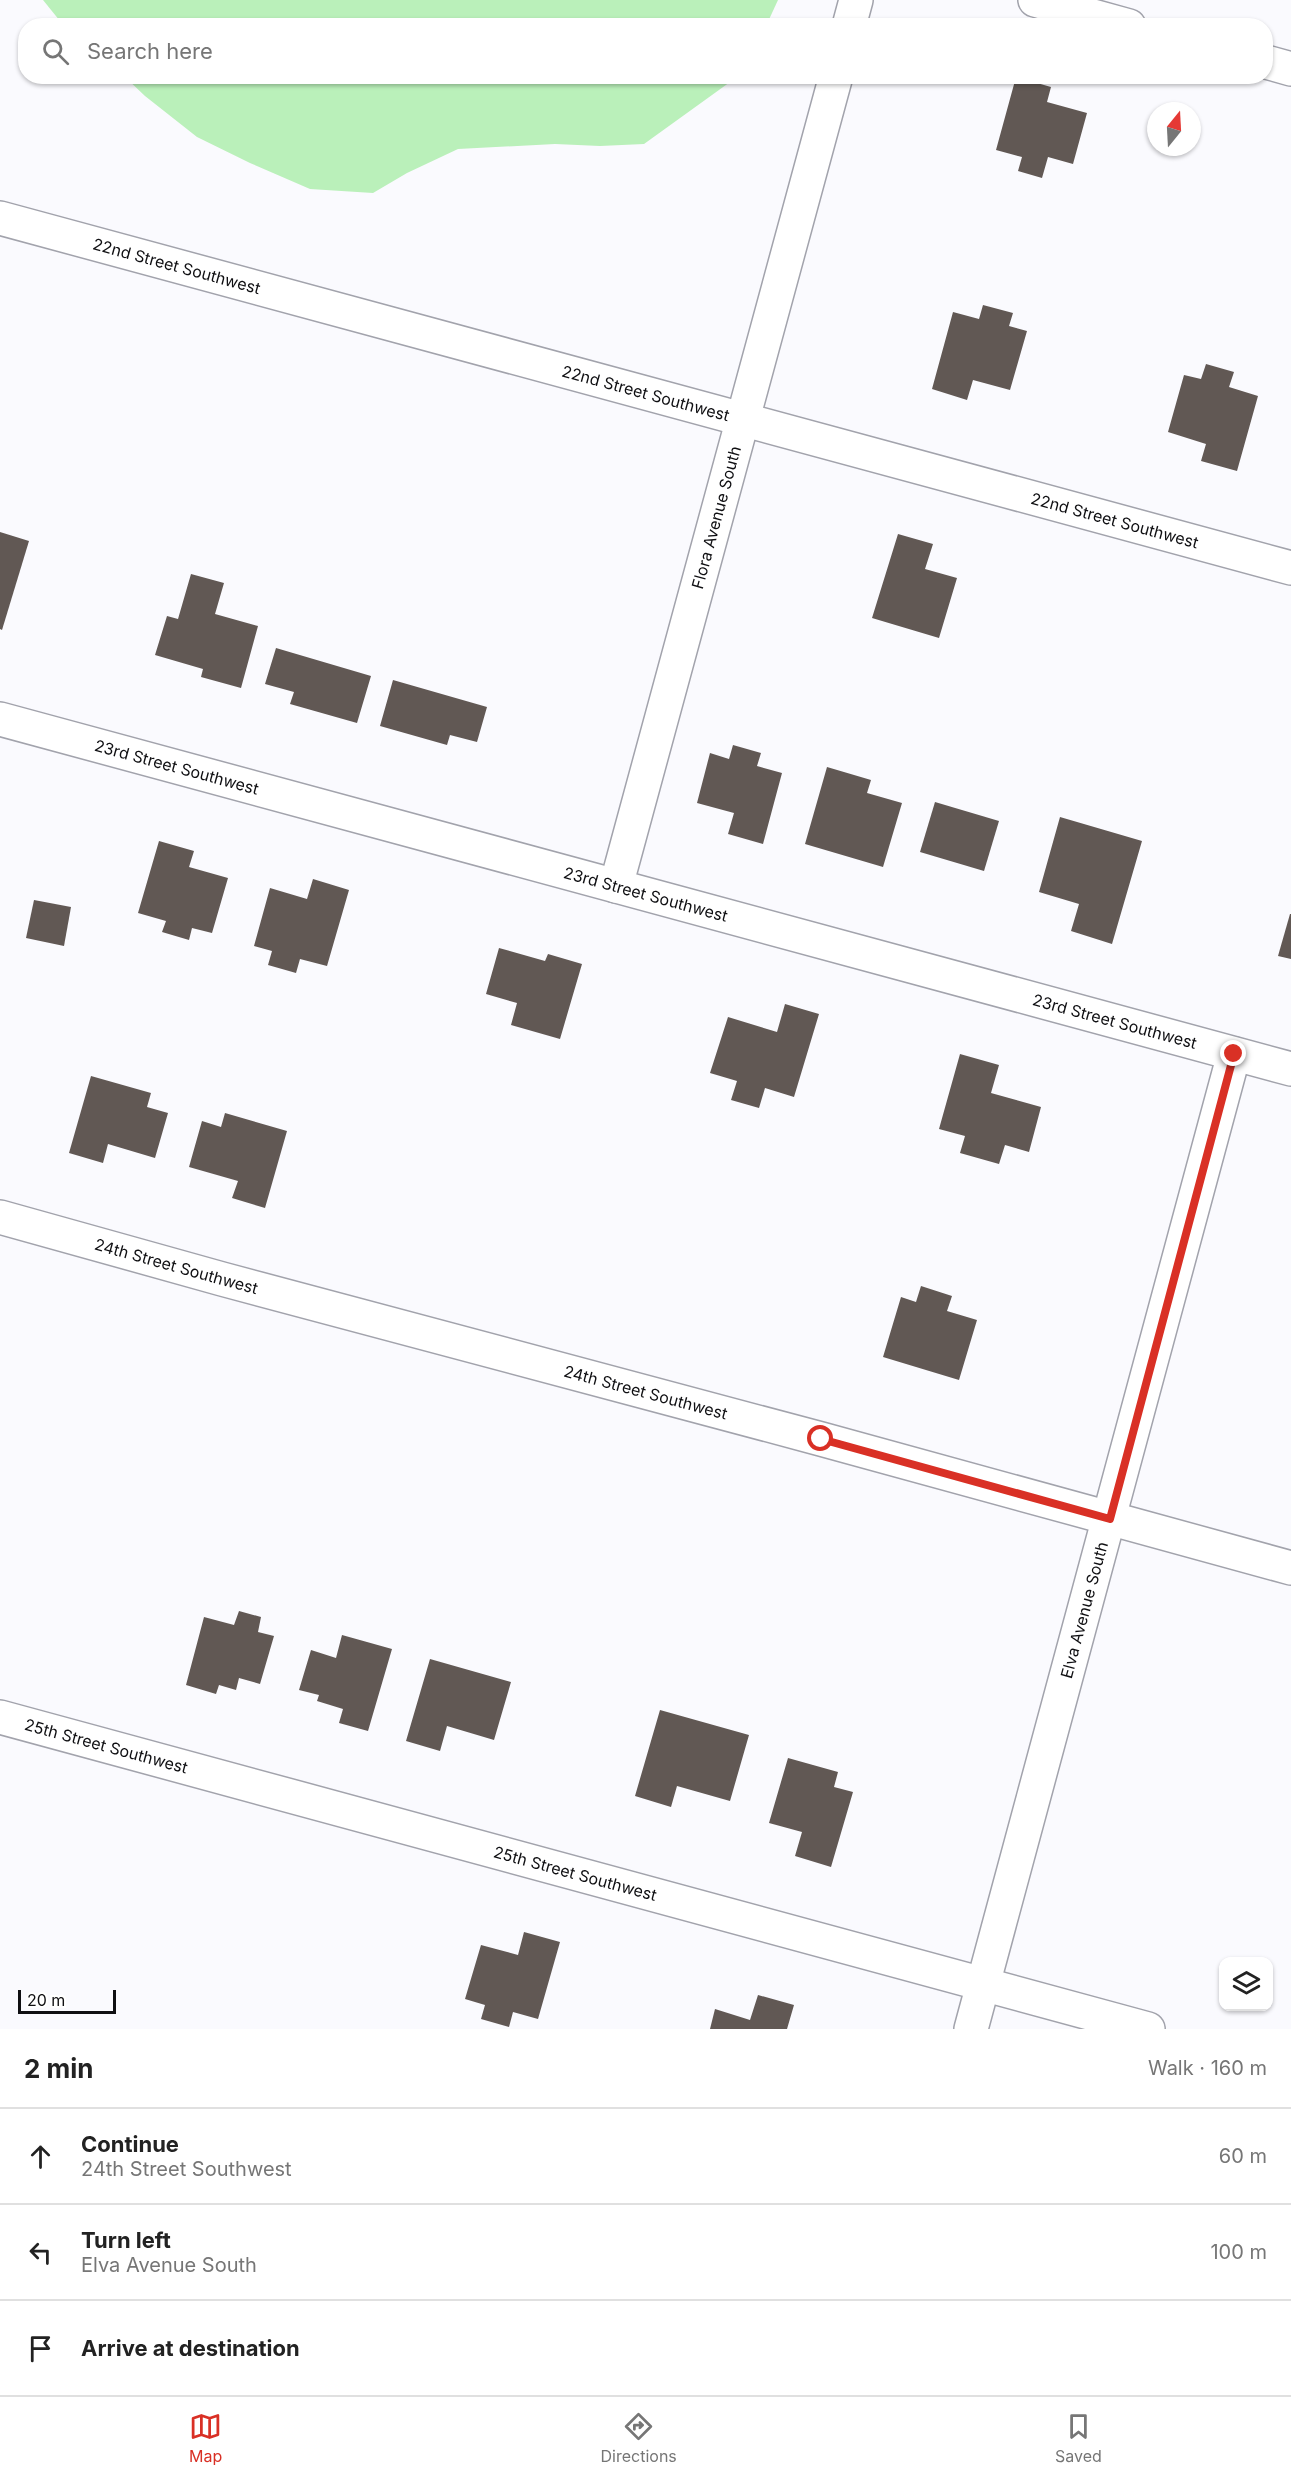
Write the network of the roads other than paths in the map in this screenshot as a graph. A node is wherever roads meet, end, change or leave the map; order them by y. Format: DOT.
graph roads {
  1 [pos="856,0"];
  2 [pos="1035,0"];
  3 [pos="851,18"];
  4 [pos="1100,18"];
  5 [pos="1273,64"];
  6 [pos="1291,69"];
  7 [pos="834,84"];
  8 [pos="0,218"];
  9 [pos="742,419"];
  10 [pos="1291,568"];
  11 [pos="0,719"];
  12 [pos="616,886"];
  13 [pos="1234,1054"];
  14 [pos="1291,1069"];
  15 [pos="0,1217"];
  16 [pos="1110,1519"];
  17 [pos="1291,1568"];
  18 [pos="0,1717"];
  19 [pos="983,1984"];
  20 [pos="971,2029"];
  21 [pos="1148,2029"];
  1 -- 3 [label="street"];
  2 -- 4 [label="street"];
  5 -- 6 [label="street"];
  7 -- 9 [label="street, Flora Avenue South"];
  8 -- 9 [label="street, 22nd Street Southwest"];
  9 -- 10 [label="street, 22nd Street Southwest"];
  9 -- 12 [label="street, Flora Avenue South"];
  11 -- 12 [label="street, 23rd Street Southwest"];
  12 -- 13 [label="street, 23rd Street Southwest"];
  13 -- 14 [label="street, 23rd Street Southwest"];
  13 -- 16 [label="street, Elva Avenue South"];
  15 -- 16 [label="street, 24th Street Southwest"];
  16 -- 17 [label="street, 24th Street Southwest"];
  16 -- 19 [label="street, Elva Avenue South"];
  18 -- 19 [label="street, 25th Street Southwest"];
  19 -- 20 [label="street, Elva Avenue South"];
  19 -- 21 [label="street, 25th Street Southwest"];
}
